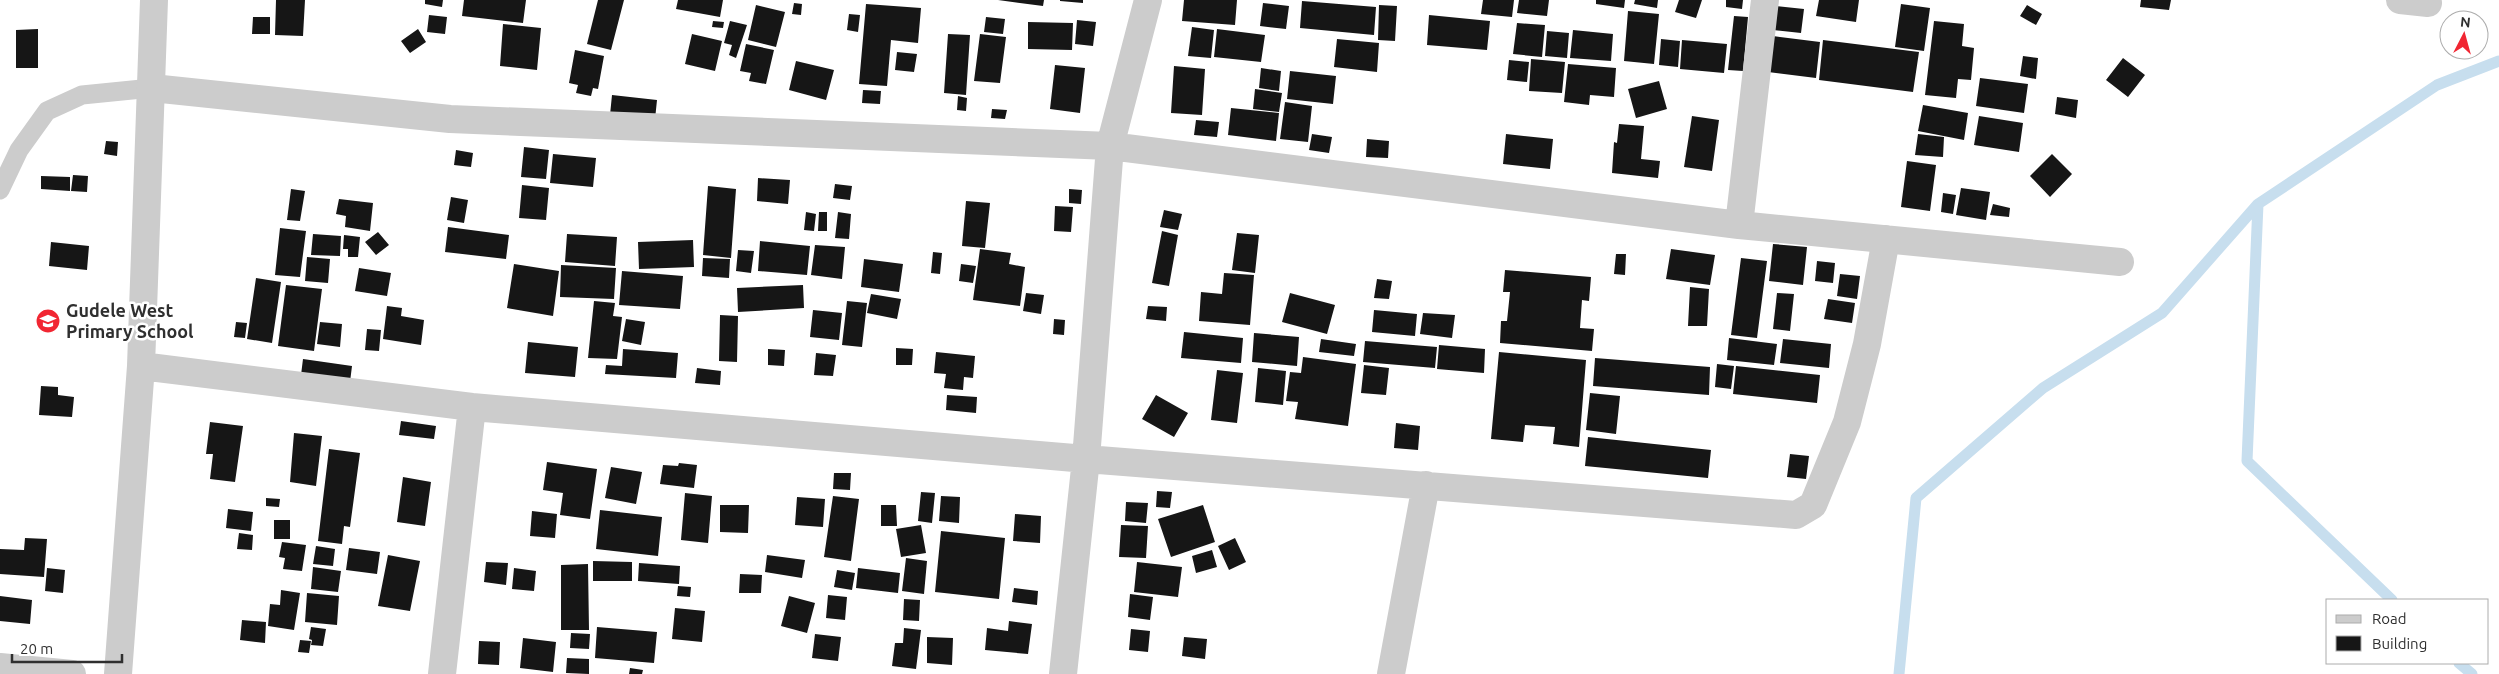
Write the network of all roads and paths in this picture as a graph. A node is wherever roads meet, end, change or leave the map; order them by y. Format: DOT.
graph roads {
  1 [pos="154,0"];
  2 [pos="1148,0"];
  3 [pos="1765,0"];
  4 [pos="2400,0"];
  5 [pos="2428,3"];
  6 [pos="152,88"];
  7 [pos="1110,146"];
  8 [pos="0,190"];
  9 [pos="1739,225"];
  10 [pos="1886,239"];
  11 [pos="2120,262"];
  12 [pos="141,366"];
  13 [pos="472,407"];
  14 [pos="1086,460"];
  15 [pos="1426,485"];
  16 [pos="0,667"];
  17 [pos="72,674"];
  18 [pos="118,674"];
  19 [pos="442,674"];
  20 [pos="1063,674"];
  21 [pos="1390,674"];
  1 -- 6 [label="street"];
  2 -- 7 [label="street"];
  3 -- 9 [label="street"];
  4 -- 5 [label="street"];
  6 -- 7 [label="street"];
  6 -- 8 [label="lane"];
  6 -- 12 [label="street"];
  7 -- 9 [label="street"];
  7 -- 14 [label="street"];
  9 -- 10 [label="street"];
  10 -- 11 [label="street"];
  10 -- 15 [label="street"];
  12 -- 13 [label="street"];
  12 -- 18 [label="street"];
  13 -- 14 [label="street"];
  13 -- 19 [label="street"];
  14 -- 15 [label="street"];
  14 -- 20 [label="street"];
  15 -- 21 [label="street"];
  16 -- 17 [label="street"];
}
